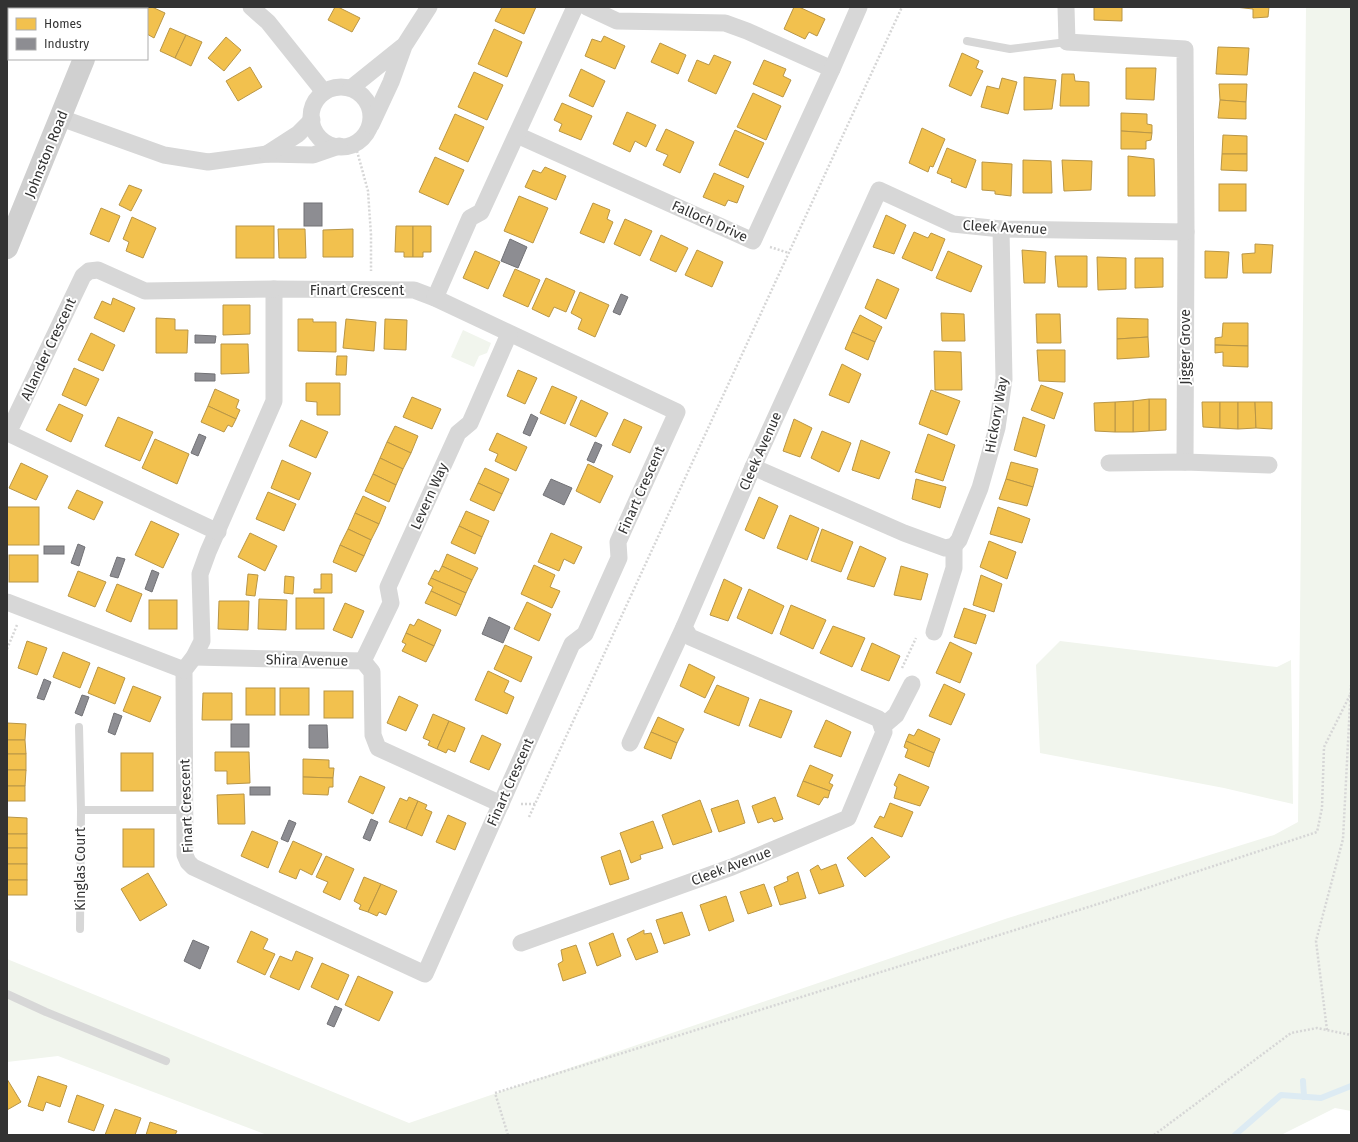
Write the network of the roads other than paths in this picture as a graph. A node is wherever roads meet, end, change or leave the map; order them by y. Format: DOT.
graph roads {
  1 [pos="251,7"];
  2 [pos="429,7"];
  3 [pos="575,7"];
  4 [pos="587,7"];
  5 [pos="859,7"];
  6 [pos="1066,7"];
  7 [pos="967,41"];
  8 [pos="1067,42"];
  9 [pos="404,46"];
  10 [pos="84,60"];
  11 [pos="832,69"];
  12 [pos="351,88"];
  13 [pos="324,92"];
  14 [pos="61,118"];
  15 [pos="312,120"];
  16 [pos="371,125"];
  17 [pos="517,135"];
  18 [pos="347,145"];
  19 [pos="267,154"];
  20 [pos="1001,229"];
  21 [pos="1186,232"];
  22 [pos="7,248"];
  23 [pos="274,289"];
  24 [pos="435,298"];
  25 [pos="509,334"];
  26 [pos="8,435"];
  27 [pos="1185,462"];
  28 [pos="1109,463"];
  29 [pos="1269,465"];
  30 [pos="753,467"];
  31 [pos="218,532"];
  32 [pos="954,546"];
  33 [pos="7,602"];
  34 [pos="684,627"];
  35 [pos="934,632"];
  36 [pos="363,661"];
  37 [pos="189,664"];
  38 [pos="912,684"];
  39 [pos="79,727"];
  40 [pos="882,727"];
  41 [pos="630,743"];
  42 [pos="501,804"];
  43 [pos="81,810"];
  44 [pos="185,810"];
  45 [pos="80,929"];
  46 [pos="521,943"];
  47 [pos="7,994"];
  48 [pos="166,1061"];
  1 -- 13 [label="street"];
  2 -- 9 [label="street"];
  3 -- 17 [label="street"];
  4 -- 11 [label="street"];
  5 -- 11 [label="street, Falloch Drive"];
  6 -- 8 [label="street"];
  7 -- 8 [label="lane"];
  8 -- 21 [label="street"];
  9 -- 12 [label="street"];
  9 -- 16 [label="street"];
  10 -- 14 [label="main road, Johnston Road"];
  11 -- 17 [label="street, Falloch Drive"];
  12 -- 13 [label="street"];
  12 -- 16 [label="street"];
  13 -- 15 [label="street"];
  14 -- 19 [label="street"];
  14 -- 22 [label="main road, Johnston Road"];
  15 -- 18 [label="street"];
  15 -- 19 [label="street"];
  16 -- 18 [label="street"];
  17 -- 24 [label="street"];
  18 -- 19 [label="street"];
  20 -- 21 [label="street, Cleek Avenue"];
  20 -- 30 [label="street, Cleek Avenue"];
  20 -- 32 [label="street, Hickory Way"];
  21 -- 27 [label="street, Jigger Grove"];
  23 -- 24 [label="street, Finart Crescent"];
  23 -- 26 [label="street, Allander Crescent"];
  23 -- 31 [label="street, Finart Crescent"];
  24 -- 25 [label="street, Finart Crescent"];
  25 -- 36 [label="street, Levern Way"];
  25 -- 42 [label="street, Finart Crescent"];
  26 -- 31 [label="street, Allander Crescent"];
  27 -- 28 [label="street"];
  27 -- 29 [label="street"];
  30 -- 32 [label="street"];
  30 -- 34 [label="street, Cleek Avenue"];
  31 -- 37 [label="street, Finart Crescent"];
  32 -- 35 [label="street, Hickory Way"];
  33 -- 37 [label="street"];
  34 -- 40 [label="street"];
  34 -- 41 [label="street, Cleek Avenue"];
  36 -- 37 [label="street, Shira Avenue"];
  36 -- 42 [label="street, Shira Avenue"];
  37 -- 44 [label="street, Finart Crescent"];
  38 -- 40 [label="street"];
  39 -- 43 [label="lane, Kinglas Court"];
  40 -- 46 [label="street, Cleek Avenue"];
  42 -- 44 [label="street, Finart Crescent"];
  43 -- 44 [label="lane, Kinglas Court"];
  43 -- 45 [label="lane, Kinglas Court"];
  47 -- 48 [label="lane"];
}
